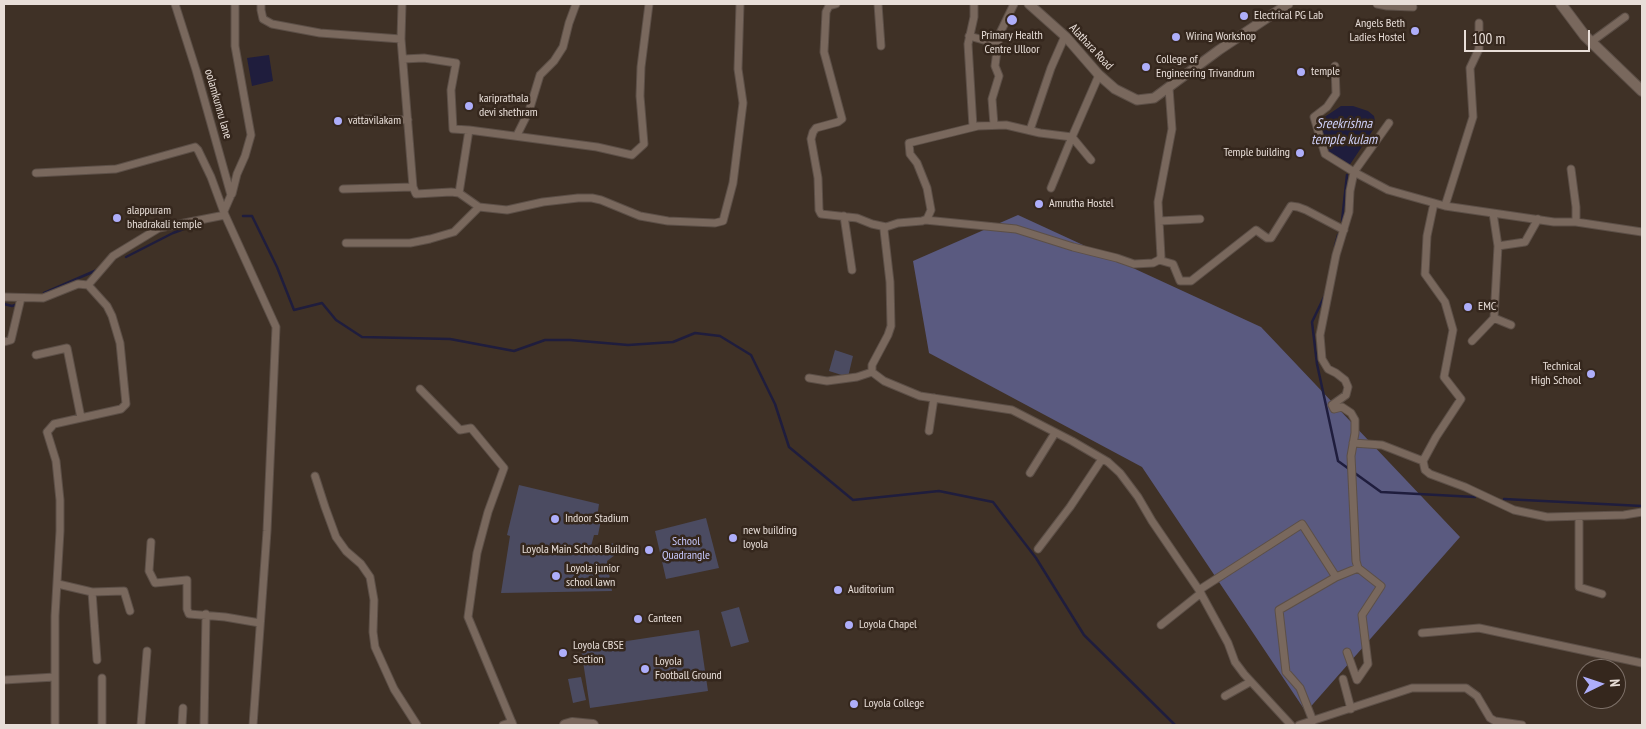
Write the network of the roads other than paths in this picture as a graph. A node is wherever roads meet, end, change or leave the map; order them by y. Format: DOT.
graph roads {
  1 [pos="175,4"];
  2 [pos="235,4"];
  3 [pos="261,4"];
  4 [pos="402,4"];
  5 [pos="576,4"];
  6 [pos="649,4"];
  7 [pos="740,4"];
  8 [pos="836,4"];
  9 [pos="878,4"];
  10 [pos="974,4"];
  11 [pos="1014,4"];
  12 [pos="1029,4"];
  13 [pos="1288,4"];
  14 [pos="1377,4"];
  15 [pos="1561,4"];
  16 [pos="1413,7"];
  17 [pos="1625,17"];
  18 [pos="1479,23"];
  19 [pos="969,36"];
  20 [pos="1065,36"];
  21 [pos="401,39"];
  22 [pos="1591,42"];
  23 [pos="998,44"];
  24 [pos="881,46"];
  25 [pos="402,59"];
  26 [pos="1335,66"];
  27 [pos="1098,76"];
  28 [pos="1168,88"];
  29 [pos="1642,91"];
  30 [pos="357,119"];
  31 [pos="408,120"];
  32 [pos="1389,123"];
  33 [pos="994,125"];
  34 [pos="973,127"];
  35 [pos="469,130"];
  36 [pos="1030,130"];
  37 [pos="517,135"];
  38 [pos="1072,137"];
  39 [pos="1091,160"];
  40 [pos="1571,169"];
  41 [pos="1354,172"];
  42 [pos="36,174"];
  43 [pos="413,187"];
  44 [pos="1051,188"];
  45 [pos="343,189"];
  46 [pos="459,193"];
  47 [pos="231,195"];
  48 [pos="1434,203"];
  49 [pos="1445,206"];
  50 [pos="479,207"];
  51 [pos="224,213"];
  52 [pos="1493,213"];
  53 [pos="844,216"];
  54 [pos="1538,219"];
  55 [pos="924,220"];
  56 [pos="1200,220"];
  57 [pos="1159,221"];
  58 [pos="1576,222"];
  59 [pos="886,227"];
  60 [pos="1344,230"];
  61 [pos="1642,232"];
  62 [pos="346,242"];
  63 [pos="1498,246"];
  64 [pos="1159,260"];
  65 [pos="852,270"];
  66 [pos="88,285"];
  67 [pos="4,297"];
  68 [pos="21,298"];
  69 [pos="1494,318"];
  70 [pos="1511,325"];
  71 [pos="1472,341"];
  72 [pos="4,342"];
  73 [pos="36,355"];
  74 [pos="872,372"];
  75 [pos="809,378"];
  76 [pos="420,389"];
  77 [pos="934,398"];
  78 [pos="81,418"];
  79 [pos="929,431"];
  80 [pos="1055,433"];
  81 [pos="1353,443"];
  82 [pos="1102,458"];
  83 [pos="1423,461"];
  84 [pos="1030,473"];
  85 [pos="315,476"];
  86 [pos="1642,512"];
  87 [pos="1579,517"];
  88 [pos="150,542"];
  89 [pos="1038,549"];
  90 [pos="1358,568"];
  91 [pos="1336,577"];
  92 [pos="58,584"];
  93 [pos="92,592"];
  94 [pos="1200,592"];
  95 [pos="1602,594"];
  96 [pos="130,611"];
  97 [pos="206,614"];
  98 [pos="260,623"];
  99 [pos="1161,626"];
  100 [pos="1422,633"];
  101 [pos="147,651"];
  102 [pos="1346,652"];
  103 [pos="97,660"];
  104 [pos="1642,663"];
  105 [pos="55,677"];
  106 [pos="102,678"];
  107 [pos="1343,679"];
  108 [pos="4,680"];
  109 [pos="1250,682"];
  110 [pos="1225,696"];
  111 [pos="183,708"];
  112 [pos="1351,709"];
  113 [pos="1313,721"];
  114 [pos="512,724"];
  115 [pos="55,725"];
  116 [pos="102,725"];
  117 [pos="141,725"];
  118 [pos="182,725"];
  119 [pos="204,725"];
  120 [pos="253,725"];
  121 [pos="417,725"];
  122 [pos="503,725"];
  123 [pos="565,725"];
  124 [pos="593,725"];
  125 [pos="1291,725"];
  126 [pos="1300,725"];
  127 [pos="1522,725"];
  1 -- 47 [label="street, oolamkunnu lane"];
  2 -- 47 [label="street"];
  3 -- 21 [label="street"];
  4 -- 21 [label="street"];
  5 -- 37 [label="street"];
  6 -- 37 [label="street"];
  7 -- 50 [label="street"];
  8 -- 53 [label="street"];
  9 -- 24 [label="street"];
  10 -- 19 [label="street"];
  11 -- 23 [label="street"];
  12 -- 20 [label="street, Alathara Road"];
  13 -- 28 [label="street, Alathara Road"];
  14 -- 16 [label="street"];
  15 -- 22 [label="main road"];
  17 -- 22 [label="street"];
  18 -- 49 [label="street"];
  19 -- 23 [label="street"];
  19 -- 34 [label="street"];
  20 -- 27 [label="street, Alathara Road"];
  20 -- 36 [label="street"];
  21 -- 25 [label="street"];
  22 -- 29 [label="main road"];
  23 -- 33 [label="street"];
  25 -- 31 [label="street"];
  25 -- 35 [label="street"];
  26 -- 41 [label="street"];
  27 -- 28 [label="street, Alathara Road"];
  27 -- 38 [label="street"];
  28 -- 57 [label="street"];
  30 -- 31 [label="street"];
  31 -- 43 [label="street"];
  32 -- 41 [label="street"];
  33 -- 34 [label="street"];
  33 -- 36 [label="street"];
  34 -- 55 [label="street"];
  35 -- 37 [label="street"];
  35 -- 46 [label="street"];
  36 -- 38 [label="street"];
  38 -- 39 [label="street"];
  38 -- 44 [label="street"];
  40 -- 58 [label="street"];
  41 -- 48 [label="street"];
  41 -- 60 [label="street"];
  42 -- 51 [label="street"];
  43 -- 45 [label="street"];
  43 -- 46 [label="street"];
  46 -- 50 [label="street"];
  47 -- 51 [label="street"];
  48 -- 49 [label="street"];
  48 -- 83 [label="street"];
  49 -- 52 [label="street"];
  50 -- 62 [label="street"];
  51 -- 66 [label="street"];
  51 -- 98 [label="street"];
  52 -- 54 [label="street"];
  52 -- 63 [label="street"];
  53 -- 59 [label="street"];
  53 -- 65 [label="street"];
  54 -- 58 [label="street"];
  54 -- 63 [label="street"];
  55 -- 59 [label="street"];
  55 -- 64 [label="street"];
  56 -- 57 [label="street"];
  57 -- 64 [label="street"];
  58 -- 61 [label="street"];
  59 -- 74 [label="street"];
  60 -- 64 [label="street"];
  60 -- 81 [label="street"];
  63 -- 69 [label="street"];
  66 -- 68 [label="street"];
  66 -- 78 [label="street"];
  67 -- 68 [label="street"];
  68 -- 72 [label="street"];
  69 -- 70 [label="street"];
  69 -- 71 [label="street"];
  73 -- 78 [label="street"];
  74 -- 75 [label="street"];
  74 -- 77 [label="street"];
  76 -- 114 [label="street"];
  77 -- 79 [label="street"];
  77 -- 80 [label="street"];
  78 -- 92 [label="street"];
  80 -- 82 [label="street"];
  80 -- 84 [label="street"];
  81 -- 83 [label="street"];
  81 -- 90 [label="street"];
  82 -- 89 [label="street"];
  82 -- 94 [label="street"];
  83 -- 87 [label="street"];
  85 -- 121 [label="street"];
  86 -- 87 [label="street"];
  87 -- 95 [label="street"];
  88 -- 97 [label="street"];
  90 -- 91 [label="street"];
  90 -- 102 [label="street"];
  91 -- 94 [label="street"];
  91 -- 113 [label="street"];
  92 -- 93 [label="street"];
  92 -- 105 [label="street"];
  93 -- 96 [label="street"];
  93 -- 103 [label="street"];
  94 -- 99 [label="street"];
  94 -- 109 [label="street"];
  97 -- 98 [label="street"];
  97 -- 119 [label="street"];
  98 -- 120 [label="street"];
  100 -- 104 [label="street"];
  101 -- 117 [label="street"];
  105 -- 108 [label="street"];
  105 -- 115 [label="street"];
  106 -- 116 [label="street"];
  107 -- 112 [label="street"];
  109 -- 110 [label="street"];
  109 -- 125 [label="street"];
  111 -- 118 [label="street"];
  112 -- 113 [label="street"];
  112 -- 127 [label="street"];
  113 -- 126 [label="street"];
  114 -- 122 [label="street"];
  123 -- 124 [label="main road"];
}
